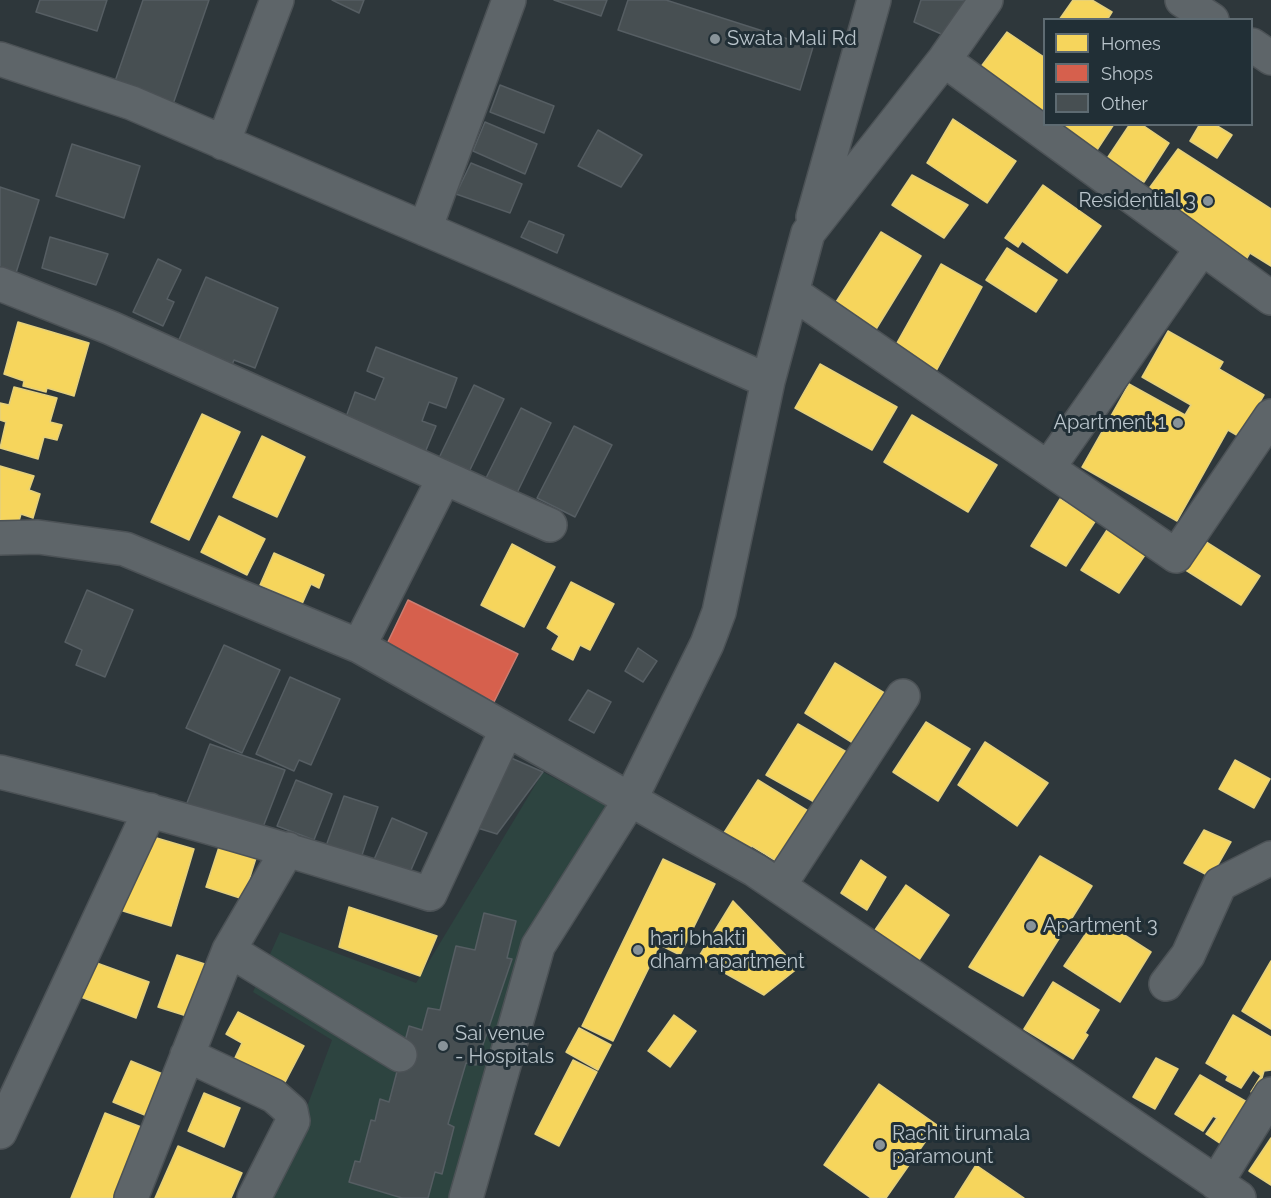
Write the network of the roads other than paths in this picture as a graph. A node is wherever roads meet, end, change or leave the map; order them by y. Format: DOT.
graph roads {
  1 [pos="277,0"];
  2 [pos="509,0"];
  3 [pos="874,0"];
  4 [pos="986,0"];
  5 [pos="1182,0"];
  6 [pos="1209,18"];
  7 [pos="1253,46"];
  8 [pos="1271,58"];
  9 [pos="0,59"];
  10 [pos="944,60"];
  11 [pos="223,143"];
  12 [pos="425,229"];
  13 [pos="808,233"];
  14 [pos="1202,248"];
  15 [pos="0,284"];
  16 [pos="793,293"];
  17 [pos="1271,298"];
  18 [pos="768,381"];
  19 [pos="1265,437"];
  20 [pos="1048,468"];
  21 [pos="444,478"];
  22 [pos="550,525"];
  23 [pos="0,538"];
  24 [pos="359,646"];
  25 [pos="903,696"];
  26 [pos="506,731"];
  27 [pos="0,772"];
  28 [pos="630,800"];
  29 [pos="150,810"];
  30 [pos="288,849"];
  31 [pos="1271,858"];
  32 [pos="779,886"];
  33 [pos="229,950"];
  34 [pos="1166,984"];
  35 [pos="187,1055"];
  36 [pos="400,1055"];
  37 [pos="1271,1094"];
  38 [pos="0,1131"];
  39 [pos="1227,1190"];
  40 [pos="130,1198"];
  41 [pos="254,1198"];
  42 [pos="466,1198"];
  1 -- 11 [label="street"];
  2 -- 12 [label="street"];
  3 -- 13 [label="street"];
  4 -- 10 [label="street"];
  5 -- 6 [label="street"];
  7 -- 8 [label="street"];
  9 -- 11 [label="street"];
  10 -- 13 [label="street"];
  10 -- 14 [label="street"];
  11 -- 12 [label="street"];
  12 -- 18 [label="street"];
  13 -- 16 [label="street"];
  14 -- 17 [label="street"];
  14 -- 20 [label="street"];
  15 -- 21 [label="street"];
  16 -- 18 [label="street"];
  16 -- 20 [label="street"];
  18 -- 28 [label="street"];
  19 -- 20 [label="street"];
  21 -- 22 [label="street"];
  21 -- 24 [label="street"];
  23 -- 24 [label="street"];
  24 -- 26 [label="street"];
  25 -- 32 [label="street"];
  26 -- 28 [label="street"];
  26 -- 30 [label="street"];
  27 -- 29 [label="street"];
  28 -- 32 [label="street"];
  28 -- 42 [label="street"];
  29 -- 30 [label="street"];
  29 -- 38 [label="street"];
  30 -- 33 [label="street"];
  31 -- 34 [label="street"];
  32 -- 39 [label="street"];
  33 -- 35 [label="street"];
  33 -- 36 [label="street"];
  35 -- 40 [label="street"];
  35 -- 41 [label="street"];
  37 -- 39 [label="street"];
}
